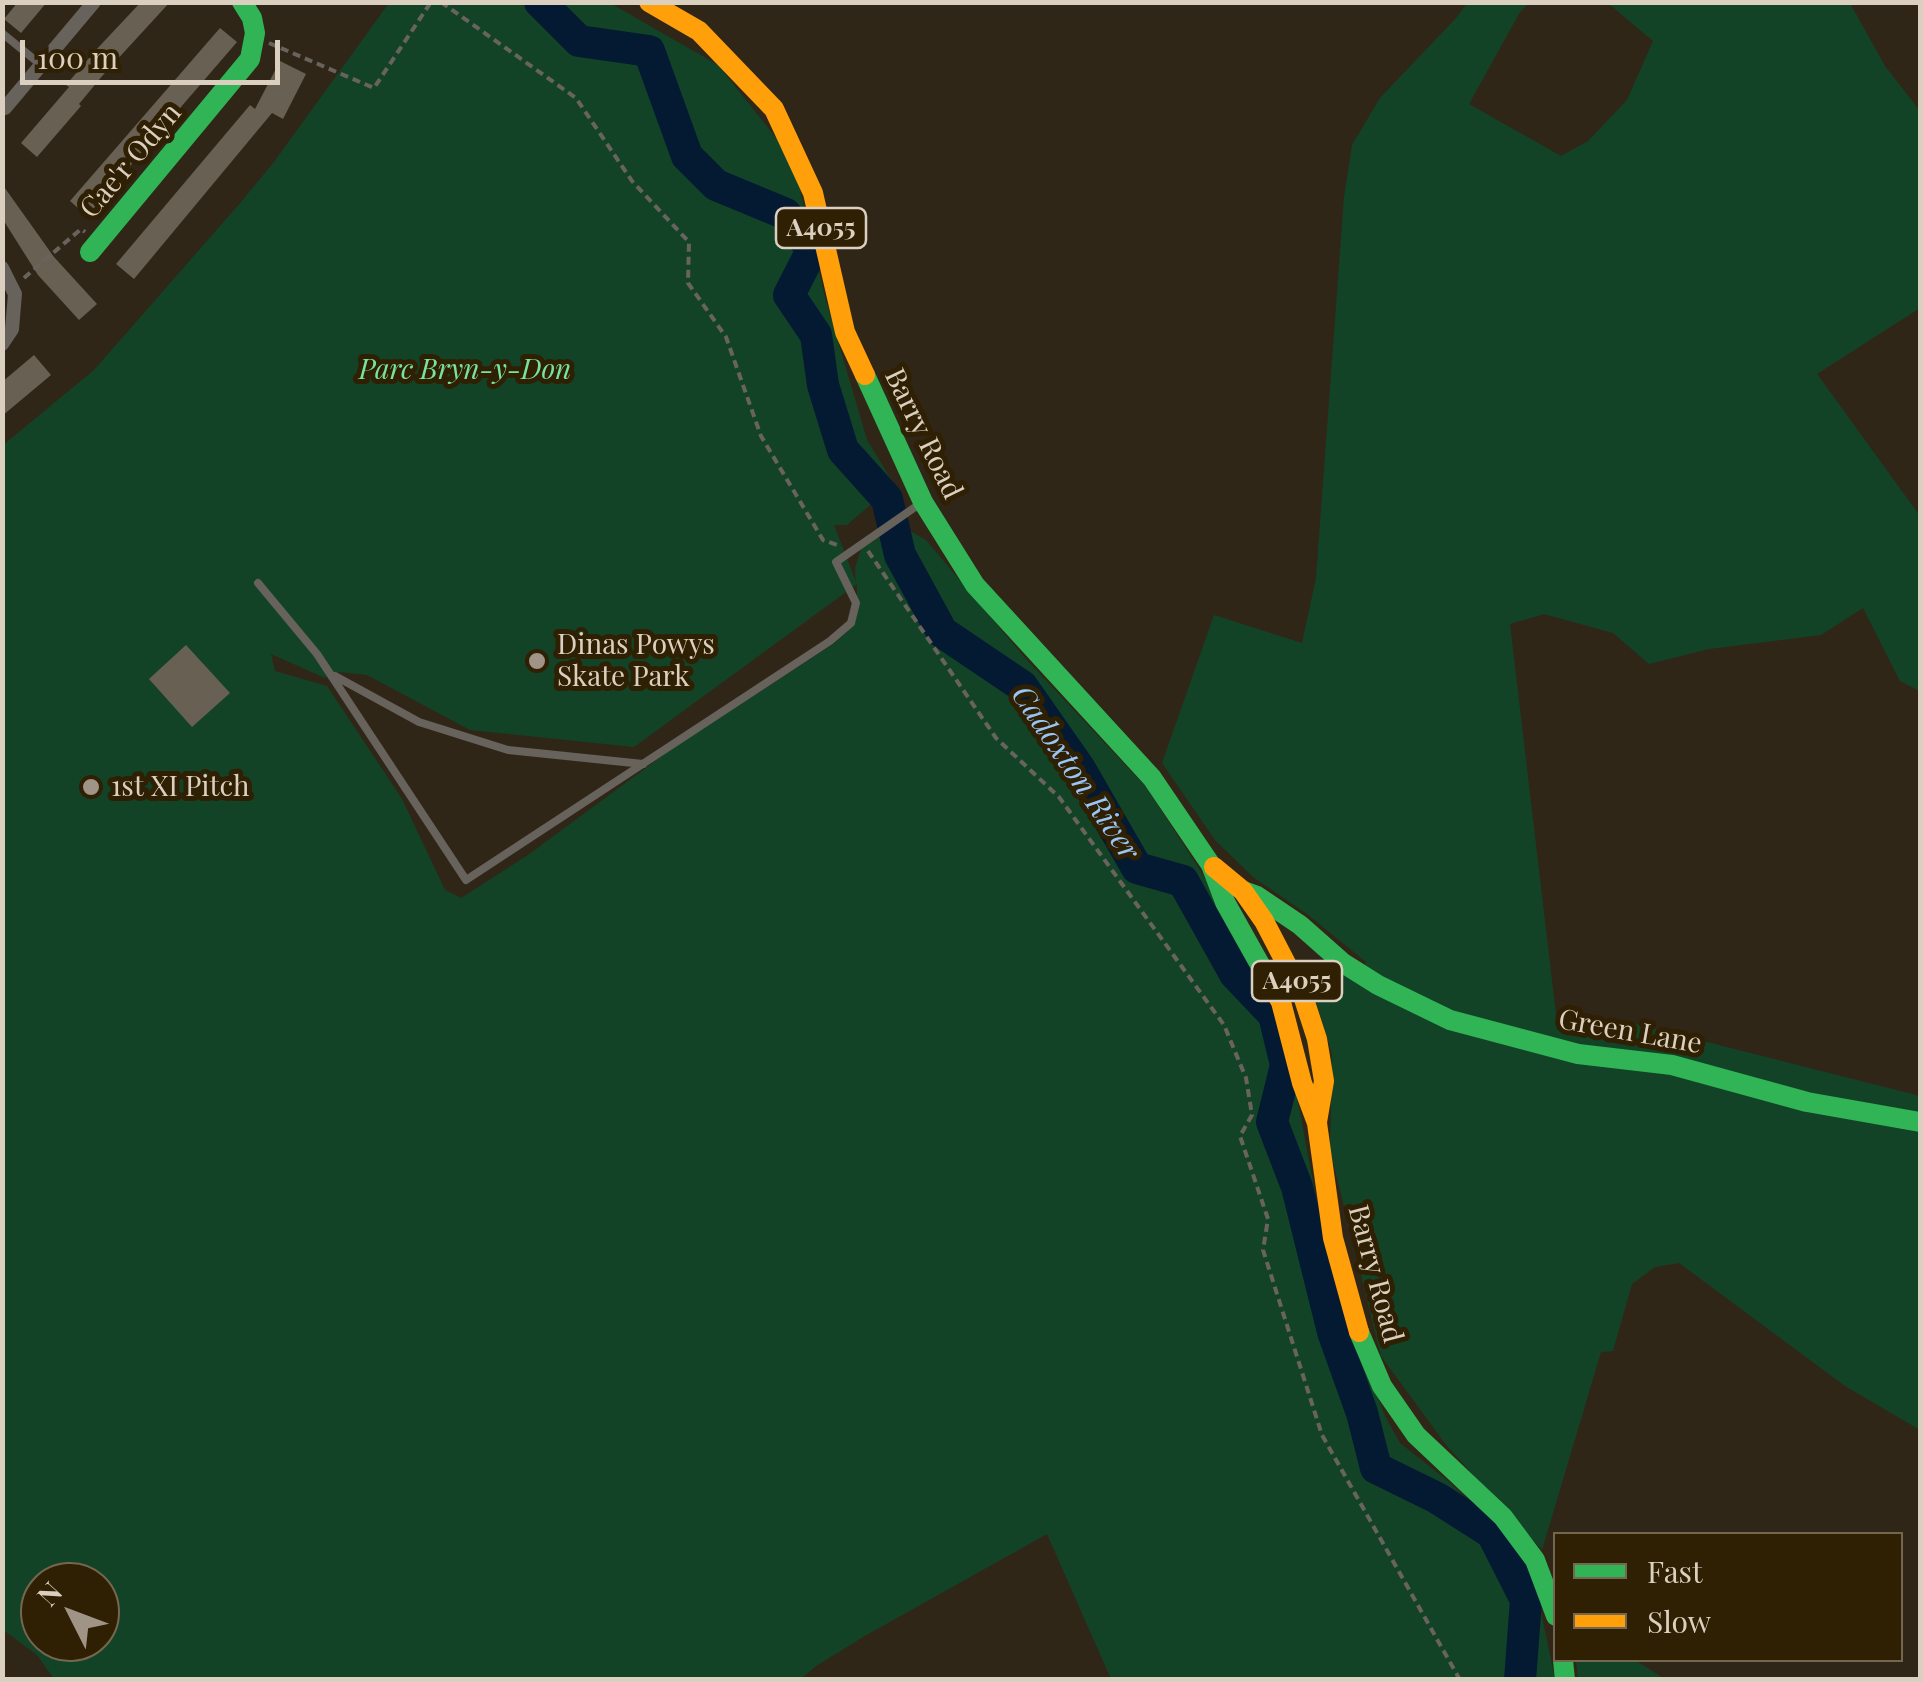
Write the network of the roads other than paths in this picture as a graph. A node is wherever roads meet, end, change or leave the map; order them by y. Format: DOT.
graph roads {
  1 [pos="94,2"];
  2 [pos="242,2"];
  3 [pos="649,2"];
  4 [pos="2,33"];
  5 [pos="41,65"];
  6 [pos="5,108"];
  7 [pos="94,248"];
  8 [pos="2,268"];
  9 [pos="2,344"];
  10 [pos="922,503"];
  11 [pos="258,583"];
  12 [pos="330,674"];
  13 [pos="643,764"];
  14 [pos="1212,865"];
  15 [pos="1242,891"];
  16 [pos="1300,925"];
  17 [pos="1275,940"];
  18 [pos="1343,964"];
  19 [pos="1262,965"];
  20 [pos="1303,996"];
  21 [pos="1920,1122"];
  22 [pos="1317,1123"];
  23 [pos="1553,1608"];
  1 -- 5 [label="street"];
  2 -- 7 [label="main road, Cae'r Odyn"];
  3 -- 10 [label="main road, Barry Road / A4055"];
  4 -- 5 [label="lane"];
  5 -- 6 [label="street"];
  8 -- 9 [label="street"];
  10 -- 13 [label="lane"];
  10 -- 14 [label="main road, Barry Road / A4055"];
  11 -- 12 [label="lane"];
  12 -- 13 [label="lane"];
  12 -- 13 [label="lane"];
  14 -- 15 [label="main road, Barry Road / A4055"];
  14 -- 19 [label="main road, Barry Road / A4055"];
  15 -- 16 [label="main road, Green Lane"];
  15 -- 17 [label="main road, Barry Road / A4055"];
  16 -- 17 [label="street"];
  16 -- 18 [label="main road, Green Lane"];
  17 -- 19 [label="street"];
  17 -- 20 [label="main road, Barry Road / A4055"];
  18 -- 20 [label="street"];
  18 -- 21 [label="main road, Green Lane"];
  19 -- 22 [label="main road, Barry Road / A4055"];
  20 -- 22 [label="main road, Barry Road / A4055"];
  22 -- 23 [label="main road, Barry Road / A4055"];
}
